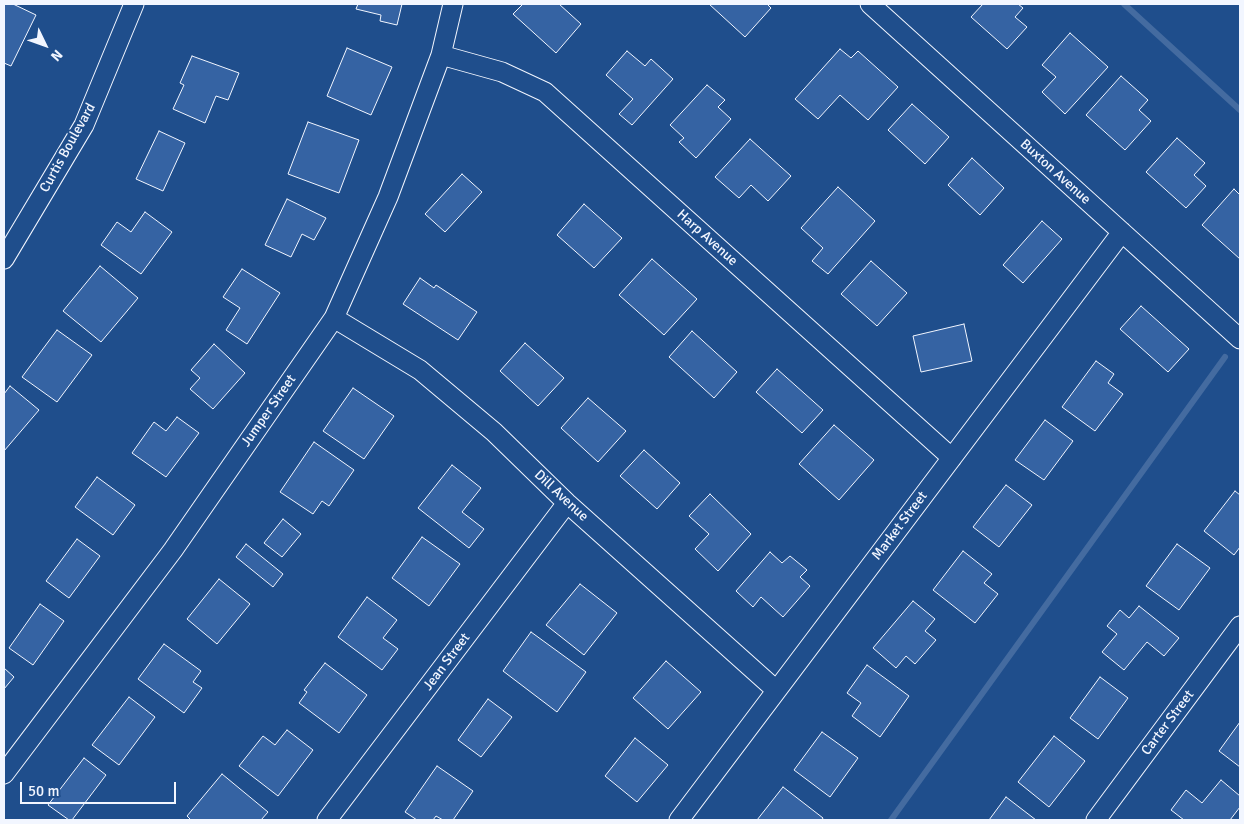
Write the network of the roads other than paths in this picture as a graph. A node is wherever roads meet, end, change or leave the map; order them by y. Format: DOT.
graph roads {
  1 [pos="134,4"];
  2 [pos="453,4"];
  3 [pos="870,4"];
  4 [pos="441,55"];
  5 [pos="1122,232"];
  6 [pos="4,259"];
  7 [pos="334,318"];
  8 [pos="1240,339"];
  9 [pos="952,458"];
  10 [pos="567,503"];
  11 [pos="1240,626"];
  12 [pos="776,690"];
  13 [pos="4,774"];
  14 [pos="327,820"];
  15 [pos="679,820"];
  16 [pos="1096,820"];
  1 -- 6 [label="street, Curtis Boulevard"];
  2 -- 4 [label="street, Jumper Street"];
  3 -- 5 [label="street, Buxton Avenue"];
  4 -- 7 [label="street, Jumper Street"];
  4 -- 9 [label="street, Harp Avenue"];
  5 -- 8 [label="street, Buxton Avenue"];
  5 -- 9 [label="street, Market Street"];
  7 -- 10 [label="street, Dill Avenue"];
  7 -- 13 [label="street, Jumper Street"];
  9 -- 12 [label="street, Market Street"];
  10 -- 12 [label="street, Dill Avenue"];
  10 -- 14 [label="street, Jean Street"];
  11 -- 16 [label="street, Carter Street"];
  12 -- 15 [label="street, Market Street"];
}
